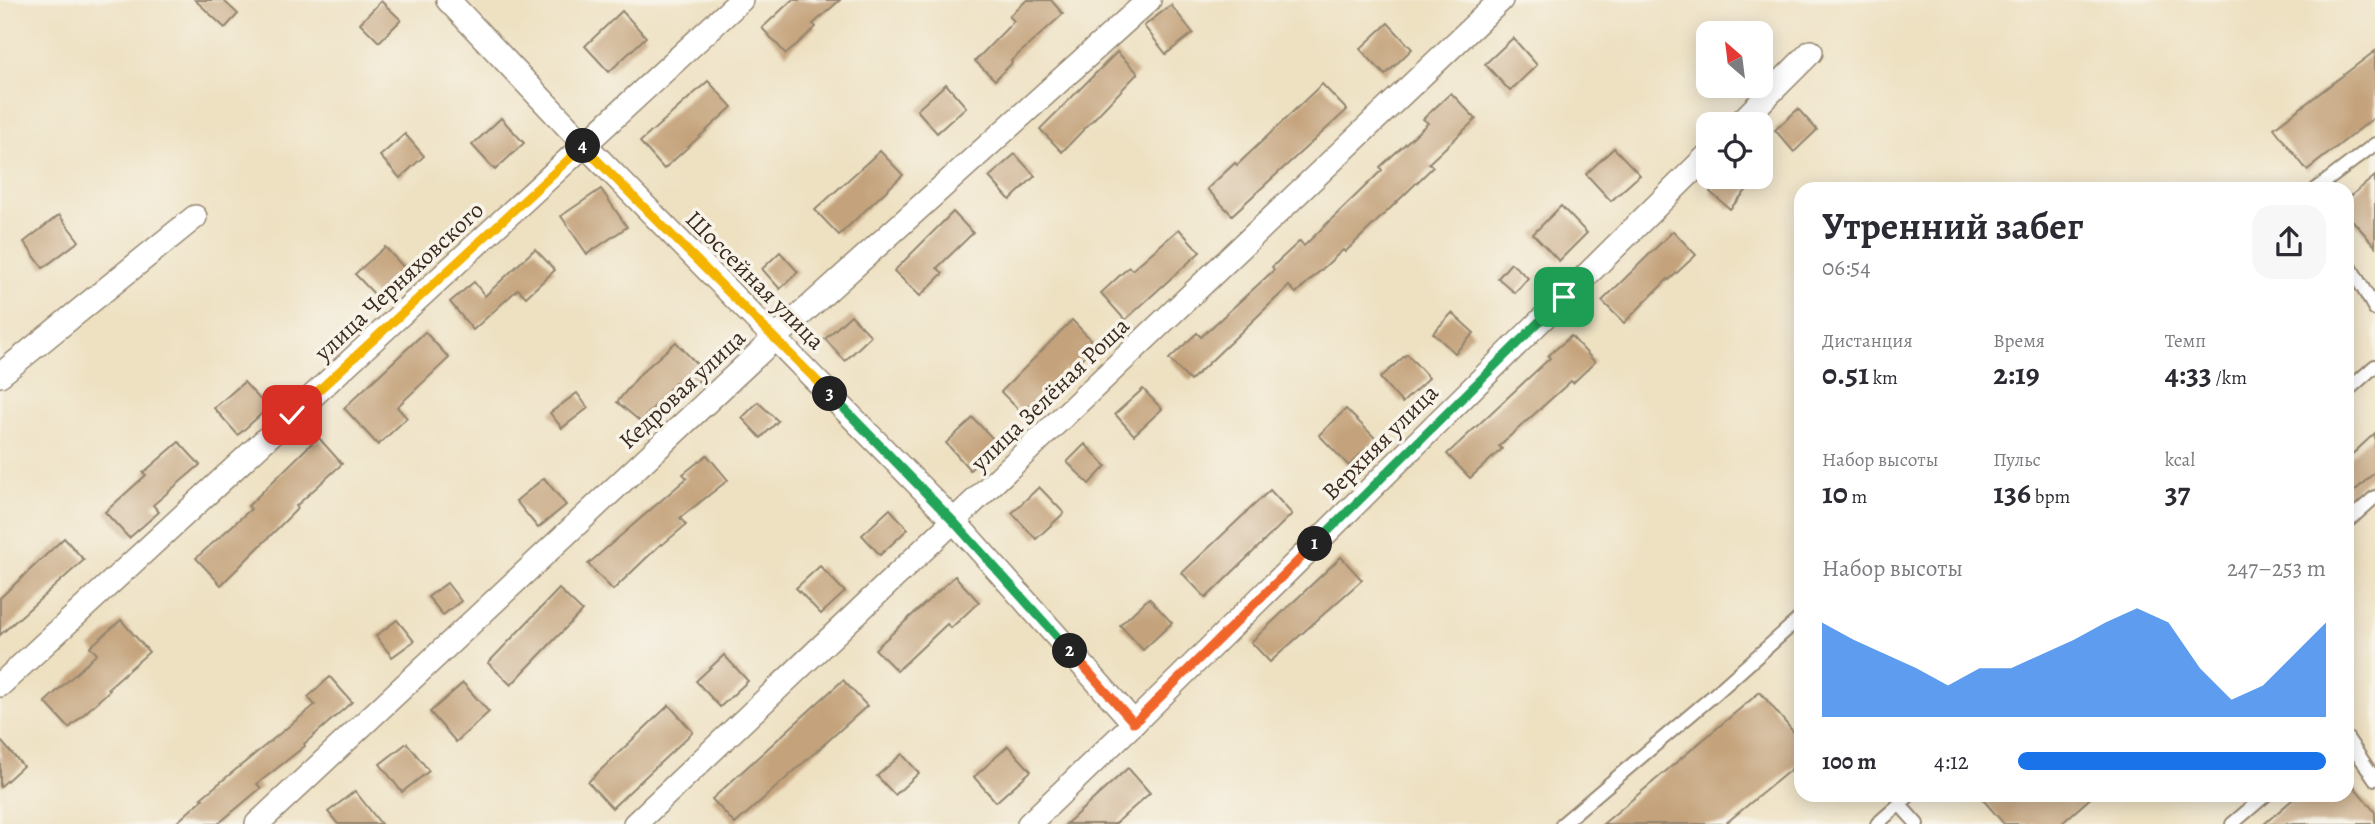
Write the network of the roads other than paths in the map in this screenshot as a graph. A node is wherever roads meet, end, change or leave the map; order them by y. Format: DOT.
graph roads {
  1 [pos="448,0"];
  2 [pos="741,0"];
  3 [pos="1149,0"];
  4 [pos="1501,0"];
  5 [pos="1811,52"];
  6 [pos="1751,112"];
  7 [pos="2375,144"];
  8 [pos="585,145"];
  9 [pos="1696,167"];
  10 [pos="2325,182"];
  11 [pos="195,217"];
  12 [pos="2354,273"];
  13 [pos="2375,309"];
  14 [pos="775,338"];
  15 [pos="2375,366"];
  16 [pos="0,375"];
  17 [pos="2354,385"];
  18 [pos="2375,497"];
  19 [pos="2354,516"];
  20 [pos="954,522"];
  21 [pos="1794,623"];
  22 [pos="0,685"];
  23 [pos="1134,723"];
  24 [pos="2354,748"];
  25 [pos="2375,779"];
  26 [pos="1903,802"];
  27 [pos="2258,802"];
  28 [pos="1900,805"];
  29 [pos="257,824"];
  30 [pos="635,824"];
  31 [pos="1028,824"];
  32 [pos="1562,824"];
  33 [pos="1877,824"];
  34 [pos="1917,824"];
  35 [pos="2232,824"];
  1 -- 8 [label="street, Шоссейная улица"];
  2 -- 8 [label="street, улица Черняховского"];
  3 -- 14 [label="street, Кедровая улица"];
  4 -- 20 [label="street, улица Зелёная Роща"];
  5 -- 6 [label="street"];
  7 -- 10 [label="lane"];
  8 -- 14 [label="street, Шоссейная улица"];
  8 -- 22 [label="street, улица Черняховского"];
  9 -- 23 [label="street, Верхняя улица"];
  11 -- 16 [label="street"];
  12 -- 13 [label="lane"];
  14 -- 20 [label="street, Шоссейная улица"];
  14 -- 29 [label="street, Кедровая улица"];
  15 -- 17 [label="lane"];
  18 -- 19 [label="lane"];
  20 -- 23 [label="street, Шоссейная улица"];
  20 -- 30 [label="street, улица Зелёная Роща"];
  21 -- 32 [label="lane"];
  23 -- 31 [label="street, Верхняя улица"];
  24 -- 25 [label="lane"];
  26 -- 28 [label="lane"];
  27 -- 35 [label="lane"];
  28 -- 33 [label="lane"];
  28 -- 34 [label="lane"];
}
